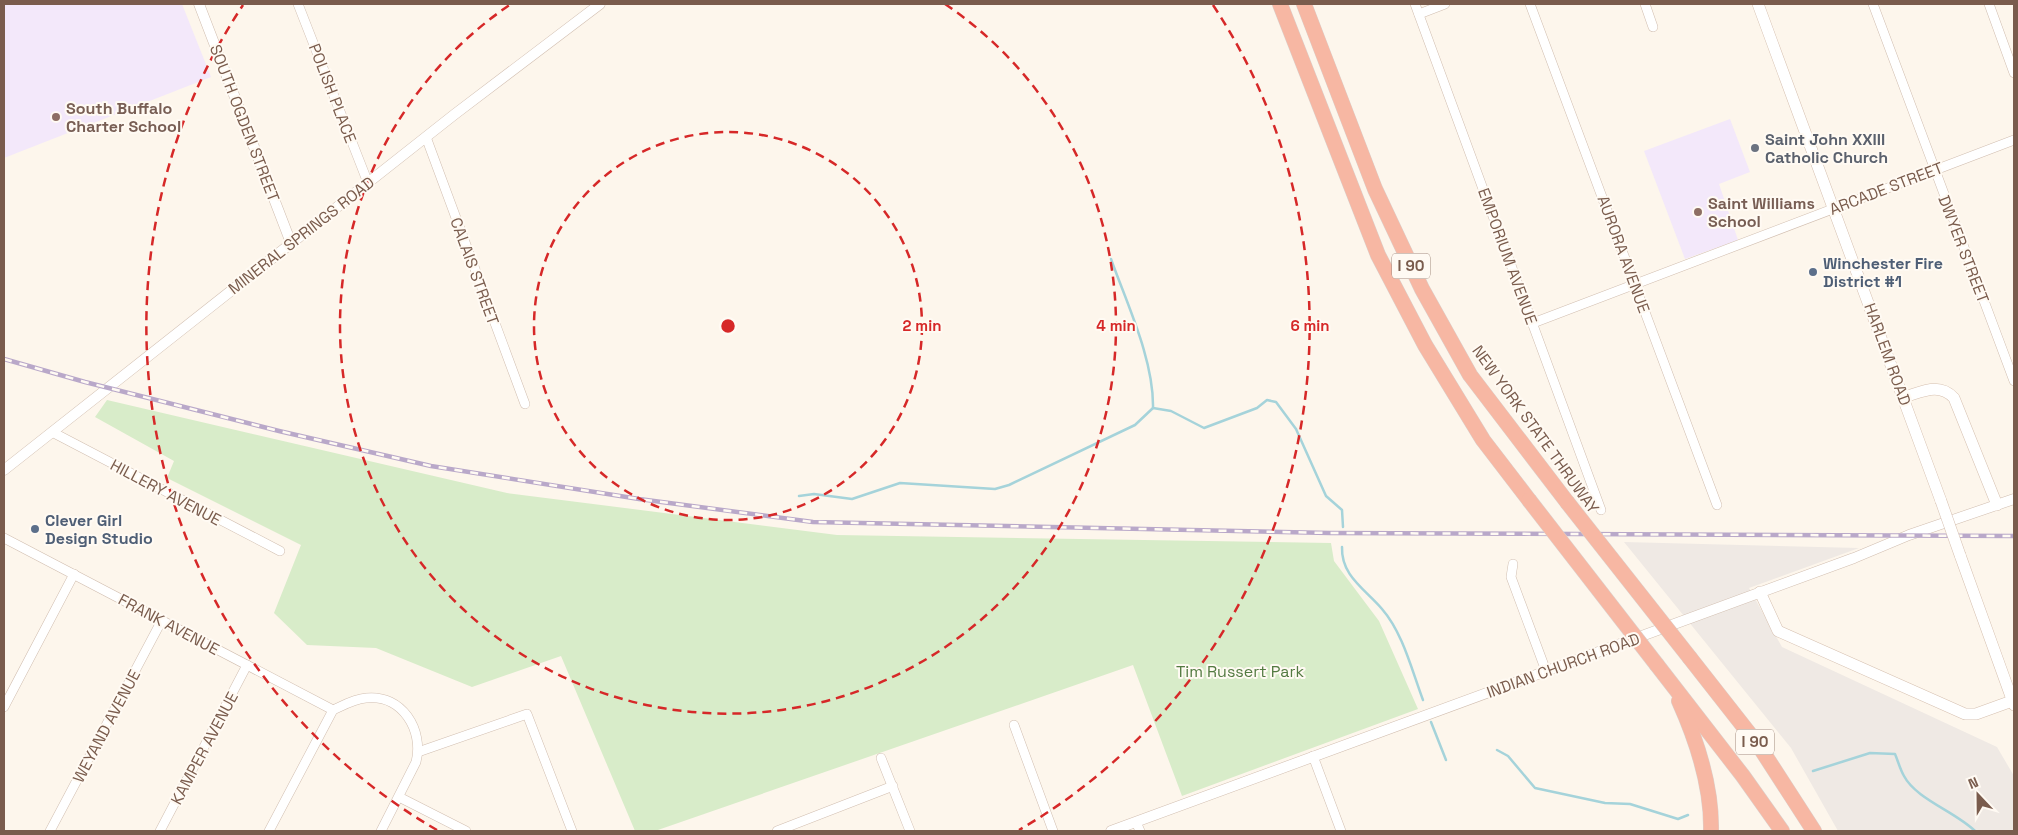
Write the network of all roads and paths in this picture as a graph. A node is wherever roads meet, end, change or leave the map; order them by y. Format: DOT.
graph roads {
  1 [pos="199,4"];
  2 [pos="298,4"];
  3 [pos="600,4"];
  4 [pos="1280,4"];
  5 [pos="1304,4"];
  6 [pos="1415,4"];
  7 [pos="1445,4"];
  8 [pos="1530,4"];
  9 [pos="1645,4"];
  10 [pos="1758,4"];
  11 [pos="1873,4"];
  12 [pos="1988,4"];
  13 [pos="1419,14"];
  14 [pos="1653,27"];
  15 [pos="2014,73"];
  16 [pos="426,137"];
  17 [pos="2014,140"];
  18 [pos="1935,170"];
  19 [pos="368,183"];
  20 [pos="1834,208"];
  21 [pos="291,243"];
  22 [pos="1635,284"];
  23 [pos="1533,323"];
  24 [pos="2014,381"];
  25 [pos="1904,397"];
  26 [pos="525,404"];
  27 [pos="52,432"];
  28 [pos="4,470"];
  29 [pos="2014,499"];
  30 [pos="1717,505"];
  31 [pos="1997,505"];
  32 [pos="1601,510"];
  33 [pos="4,538"];
  34 [pos="280,551"];
  35 [pos="1513,564"];
  36 [pos="74,574"];
  37 [pos="1760,592"];
  38 [pos="162,620"];
  39 [pos="248,665"];
  40 [pos="1546,671"];
  41 [pos="1671,684"];
  42 [pos="2013,703"];
  43 [pos="4,707"];
  44 [pos="333,710"];
  45 [pos="1014,725"];
  46 [pos="418,752"];
  47 [pos="1313,756"];
  48 [pos="882,758"];
  49 [pos="892,786"];
  50 [pos="399,797"];
  51 [pos="1138,826"];
  52 [pos="50,831"];
  53 [pos="160,831"];
  54 [pos="269,831"];
  55 [pos="381,831"];
  56 [pos="466,831"];
  57 [pos="572,831"];
  58 [pos="776,831"];
  59 [pos="910,831"];
  60 [pos="1053,831"];
  61 [pos="1111,831"];
  62 [pos="1342,831"];
  63 [pos="1711,831"];
  64 [pos="1782,831"];
  65 [pos="1814,831"];
  1 -- 21 [label="street, SOUTH OGDEN STREET"];
  2 -- 19 [label="street, POLISH PLACE"];
  3 -- 16 [label="street, MINERAL SPRINGS ROAD"];
  4 -- 41 [label="highway, I 90, bridge"];
  5 -- 65 [label="highway, NEW YORK STATE THRUWAY / I 90, bridge"];
  6 -- 13 [label="street, EMPORIUM AVENUE"];
  7 -- 13 [label="street"];
  8 -- 22 [label="street, AURORA AVENUE"];
  9 -- 14 [label="street"];
  10 -- 20 [label="main road, HARLEM ROAD"];
  11 -- 18 [label="street, DWYER STREET"];
  12 -- 15 [label="street"];
  13 -- 23 [label="street, EMPORIUM AVENUE"];
  16 -- 19 [label="street, MINERAL SPRINGS ROAD"];
  16 -- 26 [label="street, CALAIS STREET"];
  17 -- 18 [label="street, ARCADE STREET"];
  18 -- 20 [label="street, ARCADE STREET"];
  18 -- 24 [label="street, DWYER STREET"];
  19 -- 21 [label="street, MINERAL SPRINGS ROAD"];
  20 -- 22 [label="street, ARCADE STREET"];
  20 -- 25 [label="main road, HARLEM ROAD"];
  21 -- 27 [label="street, MINERAL SPRINGS ROAD"];
  22 -- 23 [label="street, ARCADE STREET"];
  22 -- 30 [label="street, AURORA AVENUE"];
  23 -- 32 [label="street, EMPORIUM AVENUE"];
  25 -- 31 [label="main road"];
  25 -- 42 [label="main road, HARLEM ROAD, bridge"];
  27 -- 28 [label="street, MINERAL SPRINGS ROAD"];
  27 -- 34 [label="street, HILLERY AVENUE"];
  29 -- 31 [label="street, INDIAN CHURCH ROAD"];
  31 -- 37 [label="street, INDIAN CHURCH ROAD"];
  33 -- 36 [label="street, FRANK AVENUE"];
  35 -- 40 [label="street"];
  36 -- 38 [label="street, FRANK AVENUE"];
  36 -- 43 [label="street"];
  37 -- 40 [label="street, INDIAN CHURCH ROAD"];
  37 -- 42 [label="main road"];
  38 -- 39 [label="street, FRANK AVENUE"];
  38 -- 52 [label="street, WEYAND AVENUE"];
  39 -- 44 [label="street, FRANK AVENUE"];
  39 -- 53 [label="street, KAMPER AVENUE"];
  40 -- 47 [label="street, INDIAN CHURCH ROAD"];
  41 -- 63 [label="highway"];
  41 -- 64 [label="highway, I 90"];
  44 -- 46 [label="street"];
  44 -- 54 [label="street"];
  45 -- 60 [label="street"];
  46 -- 50 [label="street"];
  46 -- 57 [label="street"];
  47 -- 51 [label="street, INDIAN CHURCH ROAD"];
  47 -- 62 [label="street"];
  48 -- 49 [label="street"];
  49 -- 58 [label="street"];
  49 -- 59 [label="street"];
  50 -- 55 [label="street"];
  50 -- 56 [label="street"];
  51 -- 61 [label="street, INDIAN CHURCH ROAD"];
}
